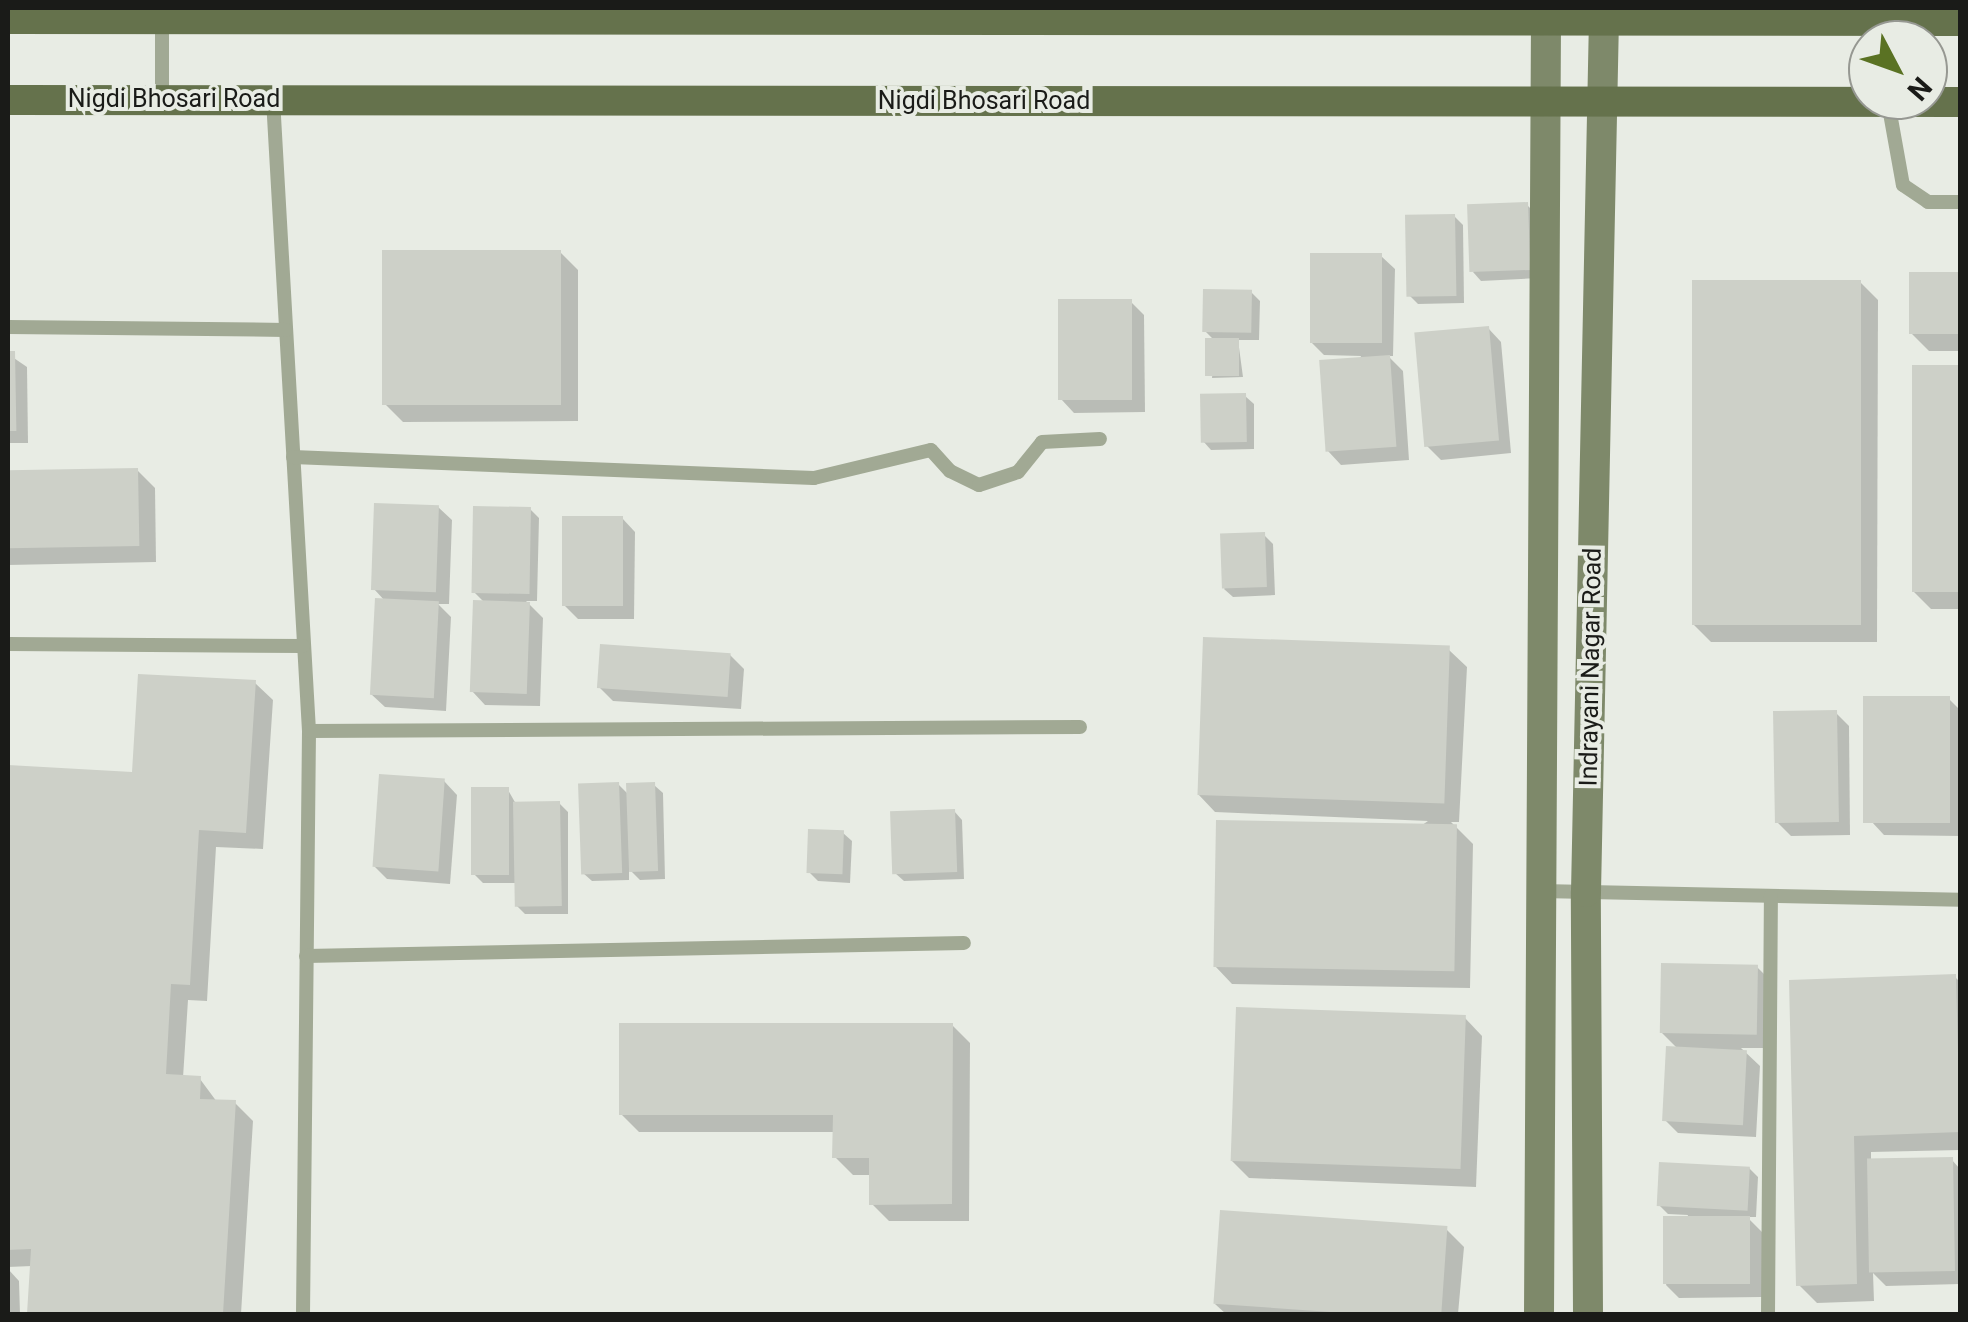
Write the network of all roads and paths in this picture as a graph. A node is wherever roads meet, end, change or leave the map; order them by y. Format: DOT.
graph roads {
  1 [pos="162,13"];
  2 [pos="1376,14"];
  3 [pos="1606,14"];
  4 [pos="8,19"];
  5 [pos="1546,20"];
  6 [pos="1960,20"];
  7 [pos="162,99"];
  8 [pos="272,99"];
  9 [pos="8,100"];
  10 [pos="1543,102"];
  11 [pos="1848,102"];
  12 [pos="1604,103"];
  13 [pos="1891,120"];
  14 [pos="1960,202"];
  15 [pos="8,327"];
  16 [pos="286,330"];
  17 [pos="1100,439"];
  18 [pos="293,457"];
  19 [pos="8,644"];
  20 [pos="303,646"];
  21 [pos="1080,727"];
  22 [pos="309,731"];
  23 [pos="1541,891"];
  24 [pos="1586,892"];
  25 [pos="1772,896"];
  26 [pos="1960,900"];
  27 [pos="964,942"];
  28 [pos="306,956"];
  29 [pos="303,1314"];
  30 [pos="1539,1314"];
  31 [pos="1588,1314"];
  32 [pos="1768,1314"];
  1 -- 2 [label="main road"];
  1 -- 4 [label="main road"];
  1 -- 7 [label="lane"];
  2 -- 5 [label="main road"];
  3 -- 5 [label="main road"];
  3 -- 6 [label="main road"];
  3 -- 12 [label="main road, Indrayani Nagar Road"];
  5 -- 10 [label="main road, Indrayani Nagar Road"];
  7 -- 8 [label="main road, Nigdi Bhosari Road"];
  7 -- 9 [label="main road, Nigdi Bhosari Road"];
  8 -- 10 [label="main road, Nigdi Bhosari Road"];
  8 -- 16 [label="lane"];
  10 -- 12 [label="main road, Nigdi Bhosari Road"];
  10 -- 23 [label="main road, Indrayani Nagar Road"];
  11 -- 12 [label="main road, Nigdi Bhosari Road"];
  12 -- 24 [label="main road, Indrayani Nagar Road"];
  13 -- 14 [label="lane"];
  15 -- 16 [label="lane"];
  16 -- 18 [label="lane"];
  17 -- 18 [label="lane"];
  18 -- 20 [label="lane"];
  19 -- 20 [label="lane"];
  20 -- 22 [label="lane"];
  21 -- 22 [label="lane"];
  22 -- 28 [label="lane"];
  23 -- 24 [label="lane"];
  23 -- 30 [label="main road, Indrayani Nagar Road"];
  24 -- 25 [label="lane"];
  24 -- 31 [label="main road, Indrayani Nagar Road"];
  25 -- 26 [label="lane"];
  25 -- 32 [label="lane"];
  27 -- 28 [label="lane"];
  28 -- 29 [label="lane"];
}
